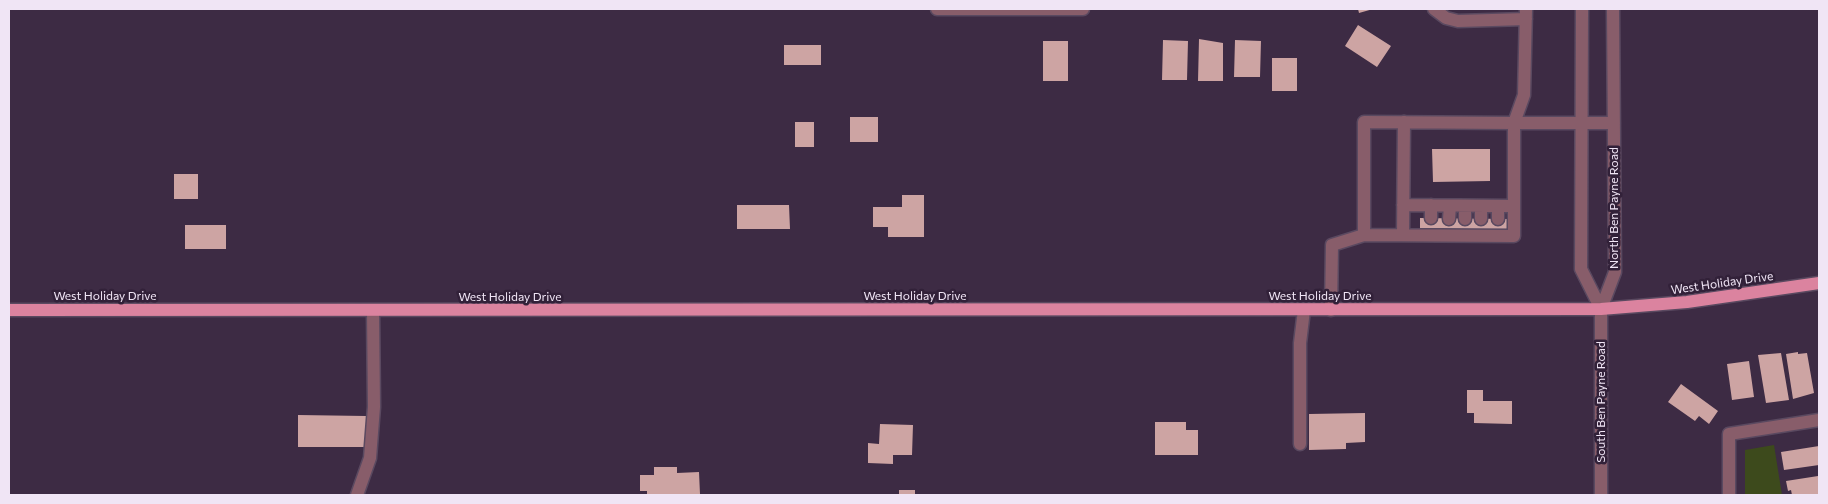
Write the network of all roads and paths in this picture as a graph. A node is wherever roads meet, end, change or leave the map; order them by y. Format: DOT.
graph roads {
  1 [pos="937,9"];
  2 [pos="1083,9"];
  3 [pos="1434,9"];
  4 [pos="1582,9"];
  5 [pos="1614,9"];
  6 [pos="1526,14"];
  7 [pos="1404,122"];
  8 [pos="1514,123"];
  9 [pos="1614,123"];
  10 [pos="1581,124"];
  11 [pos="1403,206"];
  12 [pos="1514,206"];
  13 [pos="1431,222"];
  14 [pos="1449,222"];
  15 [pos="1465,222"];
  16 [pos="1481,222"];
  17 [pos="1498,223"];
  18 [pos="1364,235"];
  19 [pos="1403,235"];
  20 [pos="1819,283"];
  21 [pos="1600,309"];
  22 [pos="9,310"];
  23 [pos="1304,310"];
  24 [pos="1331,310"];
  25 [pos="373,311"];
  26 [pos="1819,420"];
  27 [pos="1300,444"];
  28 [pos="357,495"];
  29 [pos="1601,495"];
  30 [pos="1729,495"];
  1 -- 2 [label="street"];
  3 -- 6 [label="street"];
  4 -- 10 [label="street"];
  5 -- 9 [label="street, North Ben Payne Road"];
  6 -- 8 [label="street"];
  7 -- 8 [label="street"];
  7 -- 11 [label="street"];
  7 -- 18 [label="street"];
  8 -- 10 [label="street"];
  8 -- 12 [label="street"];
  9 -- 10 [label="street"];
  9 -- 21 [label="street, North Ben Payne Road"];
  10 -- 21 [label="street"];
  11 -- 13 [label="street"];
  11 -- 19 [label="street"];
  12 -- 17 [label="street"];
  12 -- 17 [label="street"];
  13 -- 14 [label="street"];
  13 -- 14 [label="street"];
  13 -- 19 [label="street"];
  14 -- 15 [label="street"];
  14 -- 15 [label="street"];
  15 -- 16 [label="street"];
  15 -- 16 [label="street"];
  16 -- 17 [label="street"];
  16 -- 17 [label="street"];
  18 -- 19 [label="street"];
  18 -- 24 [label="street"];
  20 -- 21 [label="main road, West Holiday Drive"];
  21 -- 24 [label="main road, West Holiday Drive"];
  21 -- 29 [label="street, South Ben Payne Road"];
  22 -- 25 [label="main road, West Holiday Drive"];
  23 -- 24 [label="main road, West Holiday Drive"];
  23 -- 25 [label="main road, West Holiday Drive"];
  23 -- 27 [label="street"];
  25 -- 28 [label="street"];
  26 -- 30 [label="street"];
}
